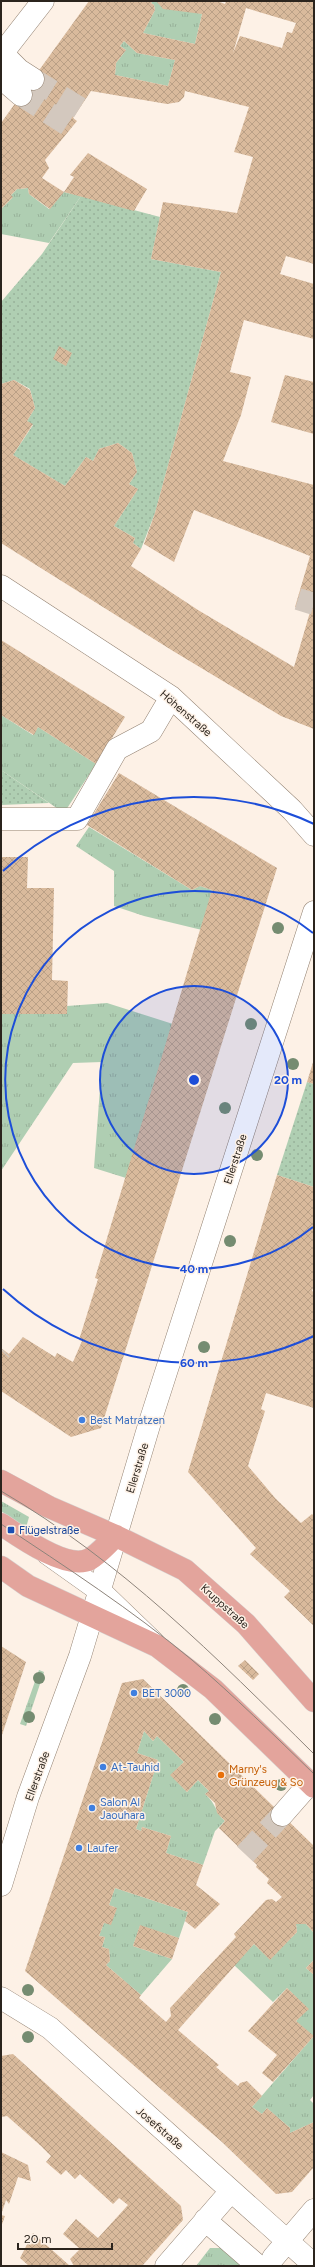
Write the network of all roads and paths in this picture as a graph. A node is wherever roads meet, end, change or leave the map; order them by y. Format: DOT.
graph roads {
  1 [pos="43,1"];
  2 [pos="2,54"];
  3 [pos="1,78"];
  4 [pos="1,586"];
  5 [pos="171,697"];
  6 [pos="1,818"];
  7 [pos="314,835"];
  8 [pos="314,912"];
  9 [pos="1,1481"];
  10 [pos="1,1524"];
  11 [pos="116,1536"];
  12 [pos="39,1548"];
  13 [pos="1,1567"];
  14 [pos="100,1591"];
  15 [pos="92,1616"];
  16 [pos="157,1646"];
  17 [pos="313,1697"];
  18 [pos="312,1785"];
  19 [pos="282,1815"];
  20 [pos="8,1839"];
  21 [pos="1,1886"];
  22 [pos="1,1998"];
  23 [pos="231,2190"];
  24 [pos="314,2210"];
  25 [pos="205,2220"];
  26 [pos="287,2241"];
  27 [pos="268,2264"];
  28 [pos="314,2265"];
  29 [pos="166,2266"];
  1 -- 2 [label="street"];
  2 -- 3 [label="street"];
  4 -- 5 [label="street, Höhenstraße"];
  5 -- 6 [label="street"];
  5 -- 7 [label="street, Höhenstraße"];
  8 -- 11 [label="street, Ellerstraße"];
  9 -- 11 [label="main road, Kruppstraße"];
  10 -- 12 [label="main road"];
  11 -- 12 [label="main road"];
  11 -- 14 [label="street, Ellerstraße"];
  11 -- 17 [label="main road, Kruppstraße"];
  12 -- 14 [label="street"];
  13 -- 15 [label="main road"];
  14 -- 15 [label="street, Ellerstraße"];
  14 -- 16 [label="street"];
  15 -- 16 [label="main road"];
  15 -- 20 [label="street, Ellerstraße"];
  16 -- 18 [label="main road"];
  18 -- 19 [label="street"];
  20 -- 21 [label="street, Ellerstraße"];
  22 -- 23 [label="street, Josefstraße"];
  23 -- 25 [label="street"];
  23 -- 26 [label="street, Josefstraße"];
  24 -- 26 [label="street"];
  25 -- 27 [label="street"];
  25 -- 29 [label="street"];
  26 -- 27 [label="street"];
  26 -- 28 [label="street, Josefstraße"];
}
